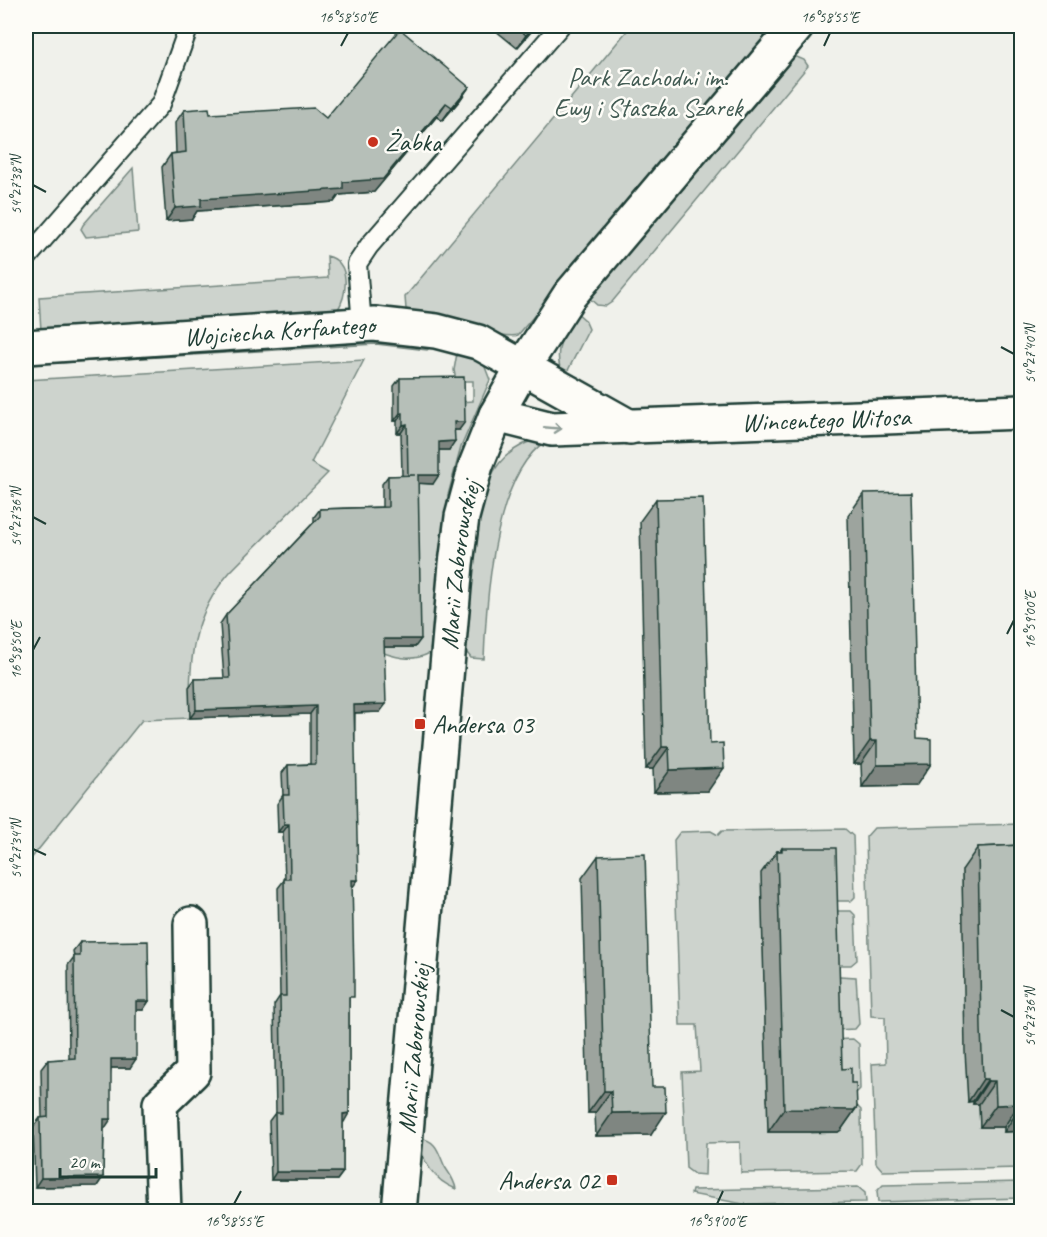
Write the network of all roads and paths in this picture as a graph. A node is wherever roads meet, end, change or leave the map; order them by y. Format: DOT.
graph roads {
  1 [pos="189,26"];
  2 [pos="560,26"];
  3 [pos="797,26"];
  4 [pos="26,259"];
  5 [pos="362,325"];
  6 [pos="26,347"];
  7 [pos="523,367"];
  8 [pos="1022,412"];
  9 [pos="496,415"];
  10 [pos="630,427"];
  11 [pos="191,924"];
  12 [pos="164,1212"];
  13 [pos="399,1212"];
  1 -- 4 [label="lane"];
  2 -- 5 [label="lane"];
  3 -- 7 [label="street, Marii Zaborowskiej"];
  5 -- 6 [label="street, Wojciecha Korfantego"];
  5 -- 7 [label="street, Wojciecha Korfantego"];
  7 -- 9 [label="street, Marii Zaborowskiej"];
  7 -- 10 [label="street"];
  8 -- 10 [label="street, Wincentego Witosa"];
  9 -- 10 [label="street, Wincentego Witosa, one-way"];
  9 -- 13 [label="street, Marii Zaborowskiej"];
  11 -- 12 [label="street"];
}
